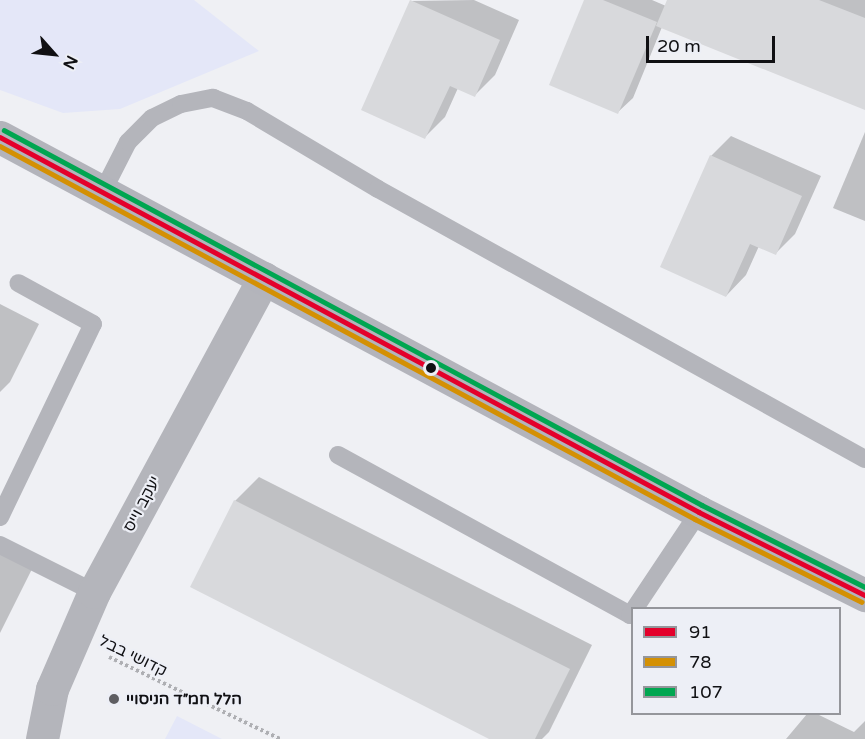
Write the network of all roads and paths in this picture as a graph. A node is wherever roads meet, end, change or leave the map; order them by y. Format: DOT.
graph roads {
  1 [pos="0,137"];
  2 [pos="103,191"];
  3 [pos="264,278"];
  4 [pos="18,283"];
  5 [pos="338,456"];
  6 [pos="865,459"];
  7 [pos="699,512"];
  8 [pos="0,517"];
  9 [pos="0,545"];
  10 [pos="94,592"];
  11 [pos="865,595"];
  12 [pos="636,607"];
  13 [pos="631,614"];
  14 [pos="73,640"];
  15 [pos="42,739"];
  16 [pos="280,739"];
  1 -- 2 [label="street"];
  2 -- 3 [label="street"];
  2 -- 6 [label="lane"];
  3 -- 7 [label="street"];
  3 -- 10 [label="street, יעקב וייס"];
  4 -- 8 [label="lane"];
  5 -- 13 [label="lane"];
  7 -- 11 [label="street"];
  7 -- 12 [label="lane"];
  9 -- 10 [label="lane"];
  10 -- 14 [label="street, יעקב וייס"];
  14 -- 15 [label="street, יעקב וייס"];
  14 -- 16 [label="path, קדושי בבל"];
}
